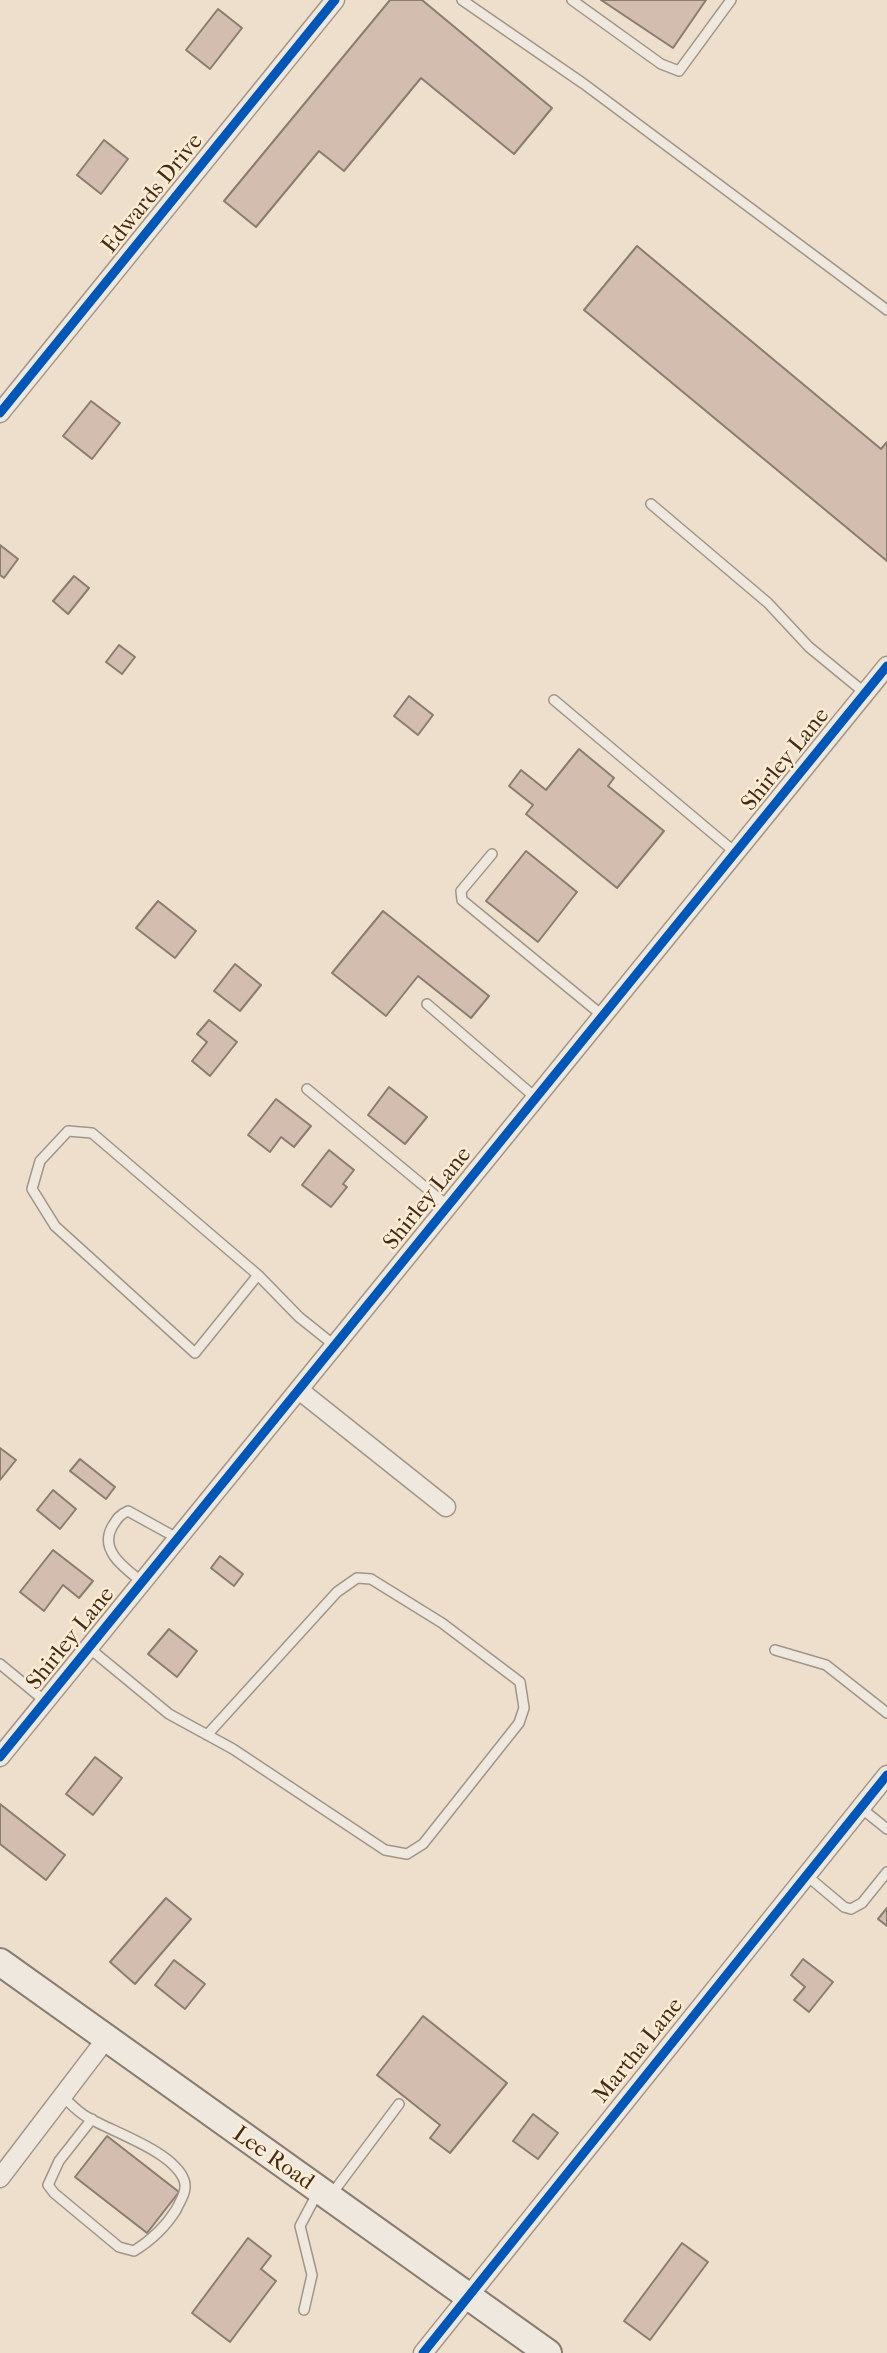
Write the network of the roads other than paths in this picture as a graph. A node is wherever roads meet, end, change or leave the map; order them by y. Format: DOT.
graph roads {
  1 [pos="335,0"];
  2 [pos="462,0"];
  3 [pos="572,0"];
  4 [pos="730,0"];
  5 [pos="887,310"];
  6 [pos="0,412"];
  7 [pos="651,504"];
  8 [pos="887,666"];
  9 [pos="865,693"];
  10 [pos="554,700"];
  11 [pos="736,853"];
  12 [pos="492,854"];
  13 [pos="427,1004"];
  14 [pos="603,1016"];
  15 [pos="307,1089"];
  16 [pos="536,1098"];
  17 [pos="448,1206"];
  18 [pos="258,1275"];
  19 [pos="334,1345"];
  20 [pos="299,1390"];
  21 [pos="446,1507"];
  22 [pos="177,1538"];
  23 [pos="142,1582"];
  24 [pos="89,1648"];
  25 [pos="775,1650"];
  26 [pos="0,1664"];
  27 [pos="45,1701"];
  28 [pos="887,1713"];
  29 [pos="207,1735"];
  30 [pos="0,1757"];
  31 [pos="887,1775"];
  32 [pos="861,1808"];
  33 [pos="887,1829"];
  34 [pos="887,1872"];
  35 [pos="806,1875"];
  36 [pos="0,1962"];
  37 [pos="106,2039"];
  38 [pos="62,2096"];
  39 [pos="399,2104"];
  40 [pos="92,2119"];
  41 [pos="0,2178"];
  42 [pos="323,2194"];
  43 [pos="467,2295"];
  44 [pos="304,2310"];
  45 [pos="423,2353"];
  46 [pos="548,2353"];
  1 -- 6 [label="street, Edwards Drive"];
  2 -- 5 [label="lane"];
  3 -- 4 [label="lane"];
  7 -- 9 [label="lane"];
  8 -- 9 [label="street, Shirley Lane"];
  9 -- 11 [label="street, Shirley Lane"];
  10 -- 11 [label="lane"];
  11 -- 14 [label="street, Shirley Lane"];
  12 -- 14 [label="lane"];
  13 -- 16 [label="lane"];
  14 -- 16 [label="street, Shirley Lane"];
  15 -- 17 [label="lane"];
  16 -- 17 [label="street, Shirley Lane"];
  17 -- 19 [label="street, Shirley Lane"];
  18 -- 18 [label="lane"];
  18 -- 19 [label="lane"];
  19 -- 20 [label="street, Shirley Lane"];
  20 -- 21 [label="street"];
  20 -- 22 [label="street, Shirley Lane"];
  22 -- 23 [label="street, Shirley Lane"];
  22 -- 23 [label="lane"];
  23 -- 24 [label="street, Shirley Lane"];
  24 -- 27 [label="street, Shirley Lane"];
  24 -- 29 [label="lane"];
  25 -- 28 [label="lane"];
  26 -- 27 [label="lane"];
  27 -- 30 [label="street, Shirley Lane"];
  29 -- 29 [label="lane"];
  31 -- 32 [label="street, Martha Lane"];
  32 -- 33 [label="lane"];
  32 -- 35 [label="street, Martha Lane"];
  34 -- 35 [label="lane"];
  35 -- 43 [label="street, Martha Lane"];
  36 -- 37 [label="main road, Lee Road"];
  37 -- 38 [label="street"];
  37 -- 42 [label="main road, Lee Road"];
  38 -- 40 [label="lane"];
  38 -- 41 [label="street"];
  39 -- 42 [label="lane"];
  40 -- 40 [label="lane"];
  42 -- 43 [label="main road, Lee Road"];
  42 -- 44 [label="lane"];
  43 -- 45 [label="street, Martha Lane"];
  43 -- 46 [label="main road, Lee Road"];
}
